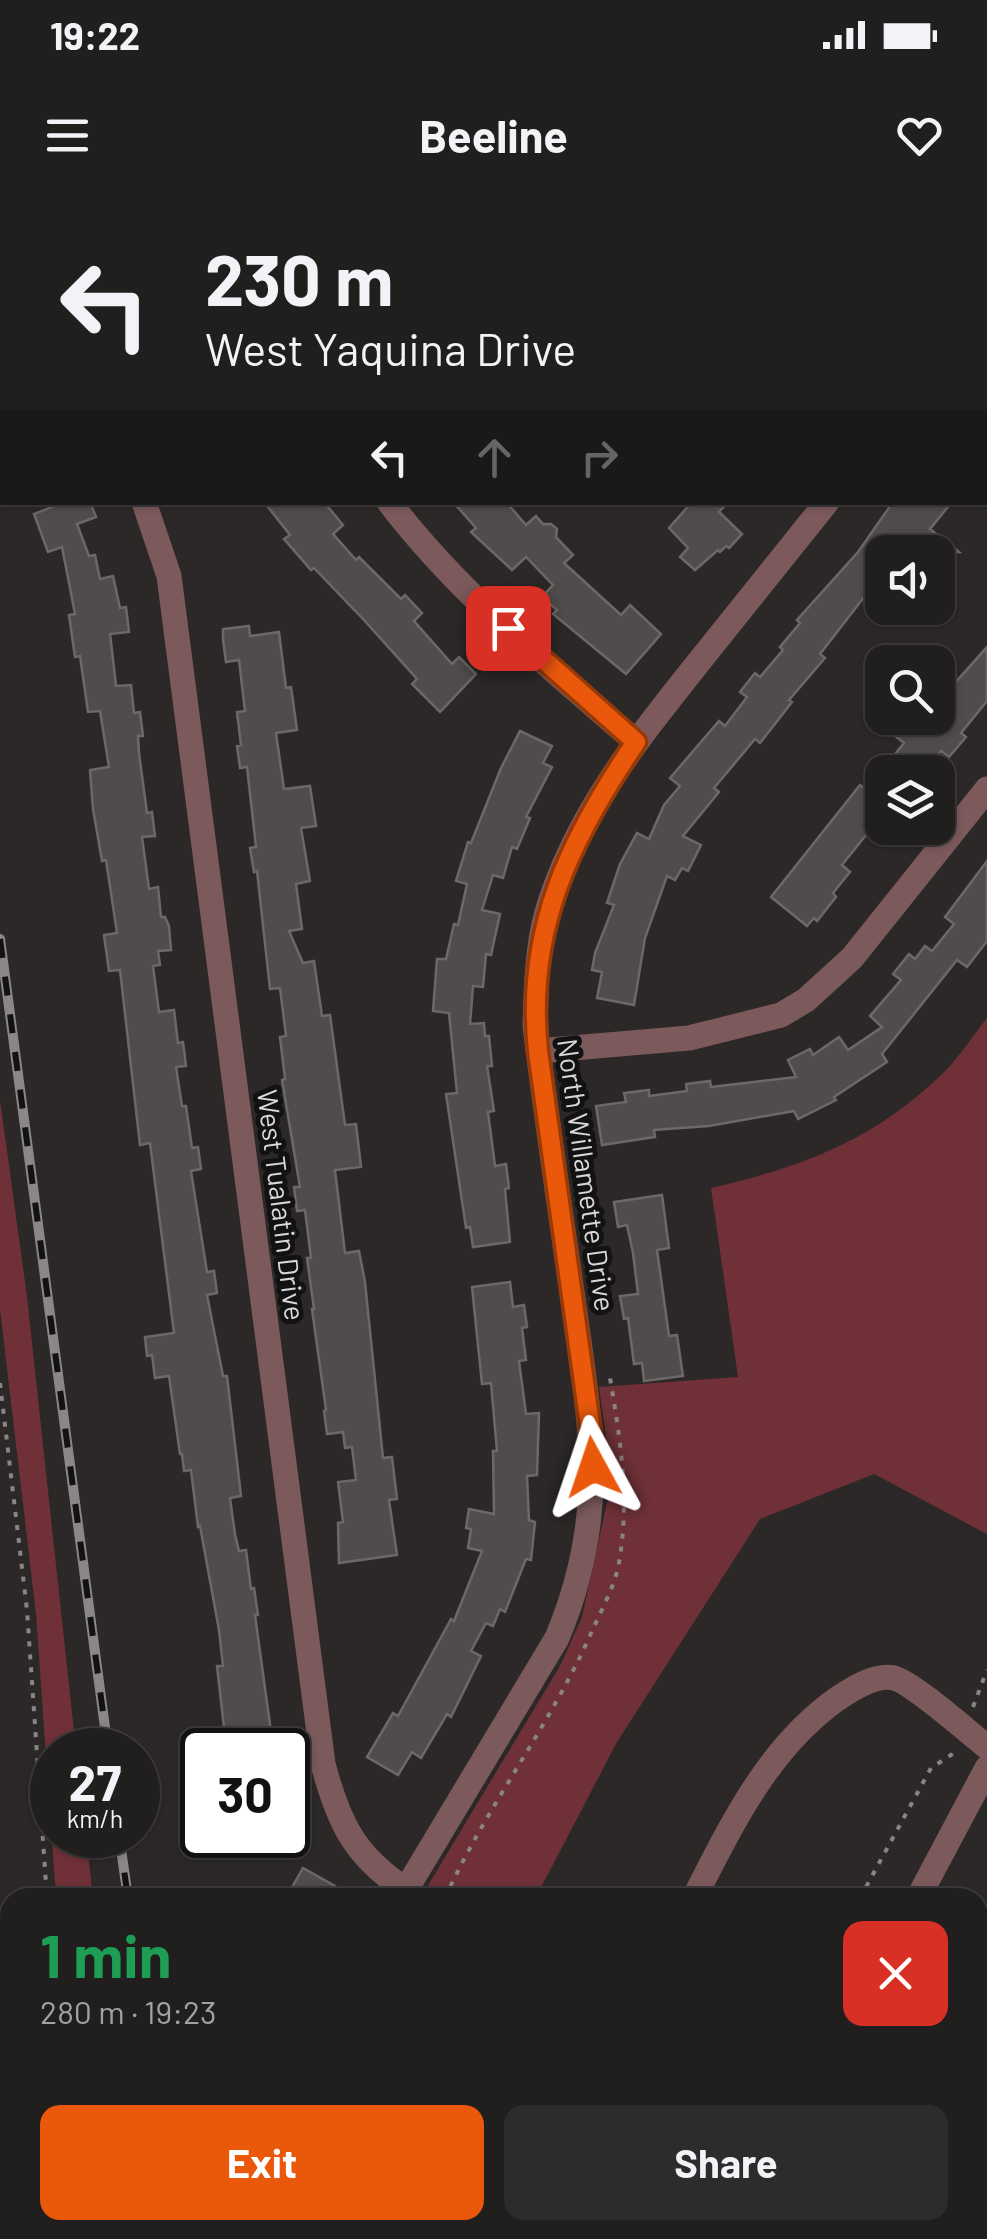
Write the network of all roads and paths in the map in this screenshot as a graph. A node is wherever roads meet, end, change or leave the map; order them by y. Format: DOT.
graph roads {
  1 [pos="145,505"];
  2 [pos="391,505"];
  3 [pos="821,505"];
  4 [pos="636,742"];
  5 [pos="987,790"];
  6 [pos="538,1051"];
  7 [pos="0,1383"];
  8 [pos="987,1670"];
  9 [pos="964,1730"];
  10 [pos="987,1747"];
  11 [pos="987,1768"];
  12 [pos="47,1888"];
  13 [pos="397,1888"];
  14 [pos="406,1888"];
  15 [pos="699,1888"];
  16 [pos="865,1888"];
  17 [pos="923,1888"];
  1 -- 13 [label="street, West Tualatin Drive"];
  2 -- 4 [label="street"];
  3 -- 4 [label="street, North Willamette Drive"];
  4 -- 6 [label="street, North Willamette Drive"];
  5 -- 6 [label="street"];
  6 -- 14 [label="street, North Willamette Drive"];
  7 -- 12 [label="path"];
  8 -- 9 [label="path"];
  9 -- 10 [label="street"];
  9 -- 15 [label="street"];
  9 -- 16 [label="path"];
  11 -- 17 [label="street"];
}
